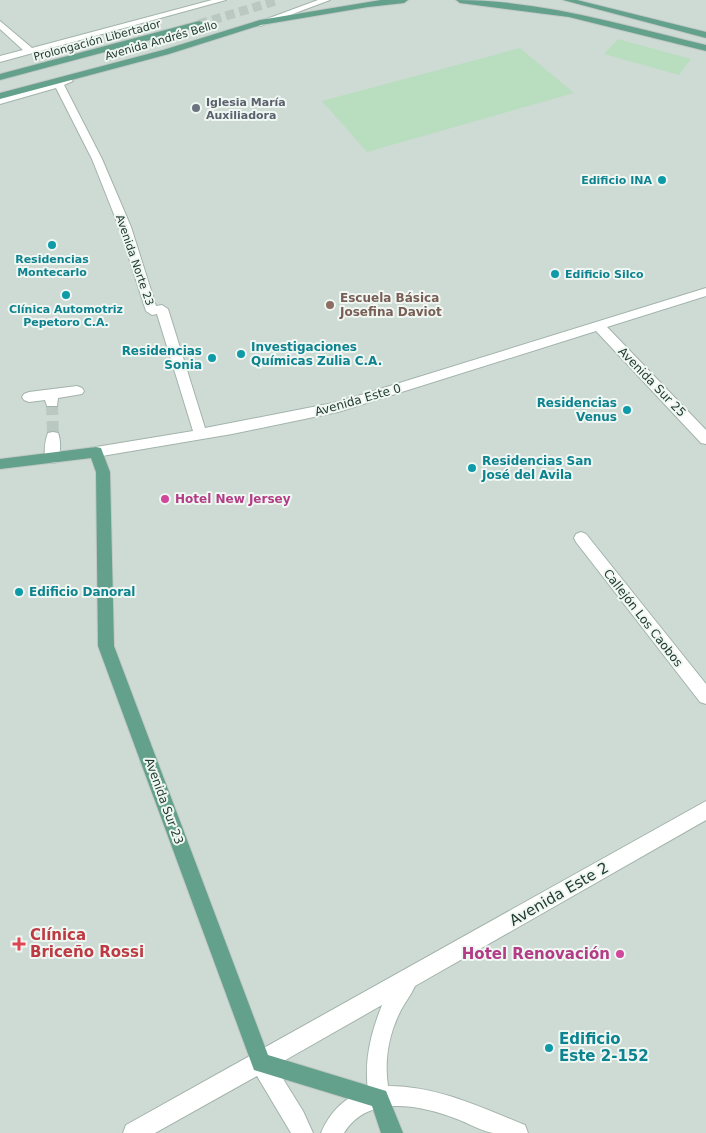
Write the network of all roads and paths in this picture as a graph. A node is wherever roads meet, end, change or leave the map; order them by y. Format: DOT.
graph roads {
  1 [pos="222,0"];
  2 [pos="326,0"];
  3 [pos="404,0"];
  4 [pos="460,0"];
  5 [pos="567,0"];
  6 [pos="260,23"];
  7 [pos="0,24"];
  8 [pos="199,24"];
  9 [pos="706,35"];
  10 [pos="706,48"];
  11 [pos="30,52"];
  12 [pos="166,52"];
  13 [pos="0,59"];
  14 [pos="0,77"];
  15 [pos="59,84"];
  16 [pos="0,96"];
  17 [pos="0,101"];
  18 [pos="706,292"];
  19 [pos="598,325"];
  20 [pos="77,391"];
  21 [pos="28,397"];
  22 [pos="200,433"];
  23 [pos="53,437"];
  24 [pos="706,439"];
  25 [pos="96,452"];
  26 [pos="52,458"];
  27 [pos="0,464"];
  28 [pos="581,538"];
  29 [pos="706,697"];
  30 [pos="706,810"];
  31 [pos="411,978"];
  32 [pos="261,1063"];
  33 [pos="379,1098"];
  34 [pos="134,1133"];
  35 [pos="302,1133"];
  36 [pos="332,1133"];
  37 [pos="392,1133"];
  38 [pos="517,1133"];
  1 -- 11 [label="street, Avenida Andrés Bello"];
  2 -- 6 [label="street, Avenida Andrés Bello"];
  3 -- 6 [label="main road"];
  4 -- 10 [label="main road"];
  5 -- 9 [label="main road"];
  6 -- 12 [label="main road, Avenida Andrés Bello"];
  7 -- 11 [label="street"];
  8 -- 14 [label="main road, Prolongación Libertador"];
  11 -- 13 [label="street, Avenida Andrés Bello"];
  12 -- 15 [label="street"];
  12 -- 16 [label="main road, Avenida Andrés Bello"];
  15 -- 17 [label="street"];
  15 -- 22 [label="street, Avenida Norte 23"];
  18 -- 19 [label="street, Avenida Este 0"];
  19 -- 22 [label="street, Avenida Este 0"];
  19 -- 24 [label="street, Avenida Sur 25"];
  20 -- 21 [label="street"];
  22 -- 25 [label="street, Avenida Este 0"];
  23 -- 26 [label="street"];
  25 -- 26 [label="main road, Avenida Este 0"];
  25 -- 32 [label="main road, Avenida Sur 23"];
  26 -- 27 [label="main road, Avenida Este 0"];
  28 -- 29 [label="street, Callejón Los Caobos"];
  30 -- 31 [label="street, Avenida Este 2"];
  31 -- 32 [label="street, Avenida Este 2"];
  31 -- 33 [label="street, Avenida Este 2"];
  32 -- 33 [label="main road"];
  32 -- 34 [label="street, Avenida Este 2"];
  32 -- 35 [label="street, Avenida Sur 23"];
  33 -- 36 [label="street"];
  33 -- 37 [label="main road"];
  33 -- 38 [label="street"];
}
